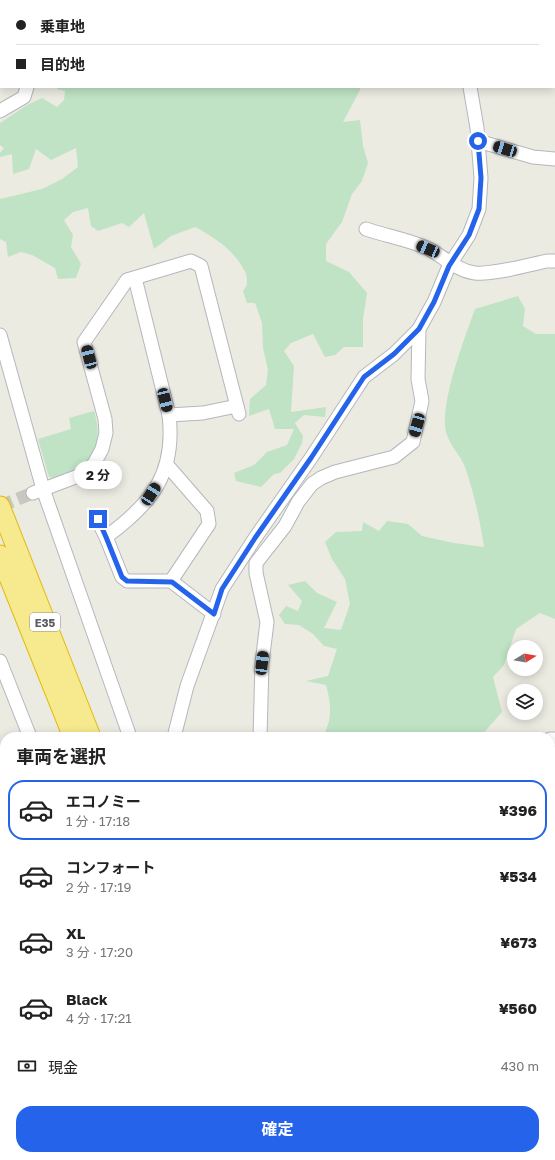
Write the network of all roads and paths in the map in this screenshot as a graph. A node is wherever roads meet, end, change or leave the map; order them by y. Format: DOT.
graph roads {
  1 [pos="27,88"];
  2 [pos="470,88"];
  3 [pos="0,111"];
  4 [pos="478,141"];
  5 [pos="555,159"];
  6 [pos="366,229"];
  7 [pos="555,261"];
  8 [pos="451,263"];
  9 [pos="135,278"];
  10 [pos="419,329"];
  11 [pos="0,335"];
  12 [pos="169,415"];
  13 [pos="167,465"];
  14 [pos="38,491"];
  15 [pos="0,506"];
  16 [pos="98,519"];
  17 [pos="106,537"];
  18 [pos="0,556"];
  19 [pos="172,582"];
  20 [pos="214,614"];
  21 [pos="0,661"];
  22 [pos="28,732"];
  23 [pos="70,732"];
  24 [pos="89,732"];
  25 [pos="128,732"];
  26 [pos="175,732"];
  27 [pos="260,732"];
  1 -- 3 [label="street"];
  2 -- 4 [label="street"];
  4 -- 5 [label="street"];
  4 -- 8 [label="street"];
  6 -- 8 [label="street"];
  7 -- 8 [label="street"];
  8 -- 10 [label="street"];
  9 -- 12 [label="street"];
  9 -- 12 [label="street"];
  9 -- 14 [label="street"];
  10 -- 20 [label="street"];
  10 -- 27 [label="street"];
  11 -- 14 [label="street"];
  12 -- 13 [label="street"];
  13 -- 17 [label="street"];
  13 -- 19 [label="street"];
  14 -- 25 [label="street"];
  15 -- 24 [label="highway, E35"];
  16 -- 17 [label="street"];
  17 -- 19 [label="street"];
  18 -- 23 [label="highway, E35"];
  19 -- 20 [label="street"];
  20 -- 26 [label="street"];
  21 -- 22 [label="street"];
}
